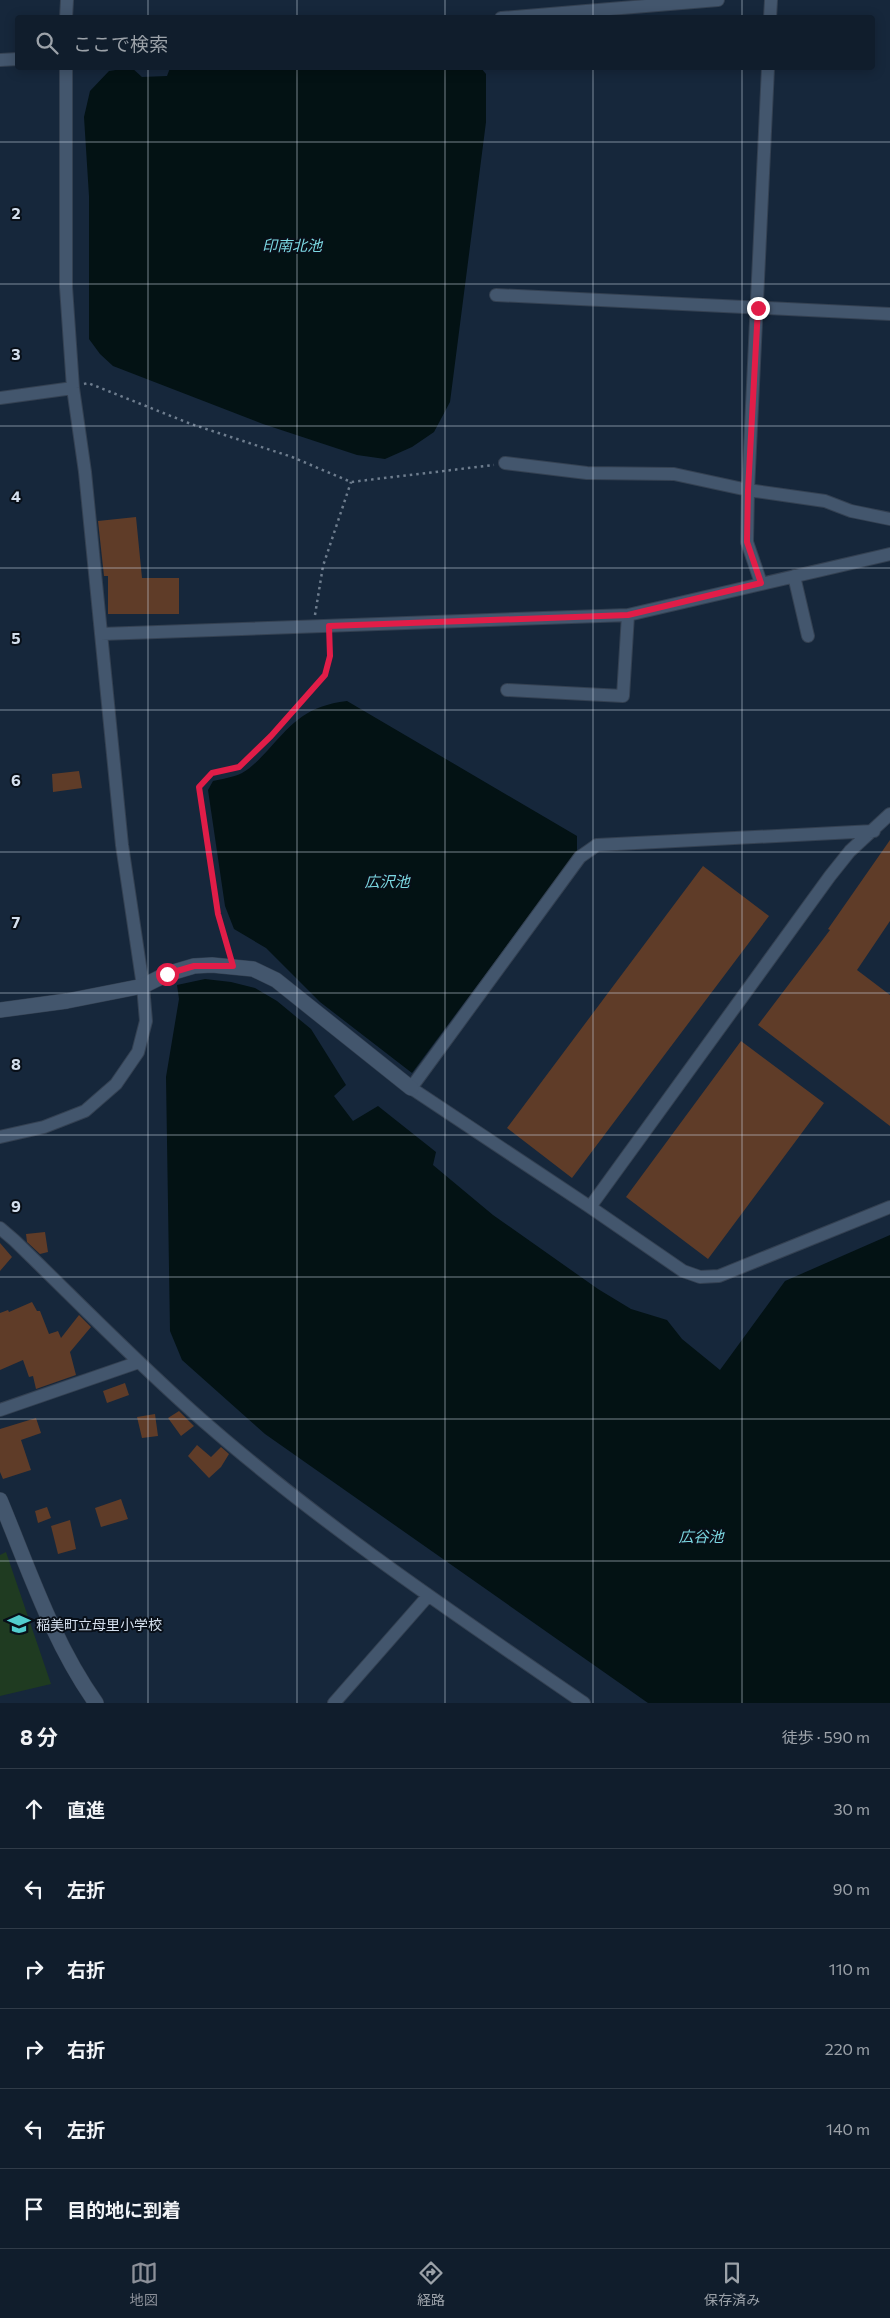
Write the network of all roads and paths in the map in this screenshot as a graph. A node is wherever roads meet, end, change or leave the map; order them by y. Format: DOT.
graph roads {
  1 [pos="67,0"];
  2 [pos="718,0"];
  3 [pos="771,0"];
  4 [pos="66,15"];
  5 [pos="537,15"];
  6 [pos="770,15"];
  7 [pos="15,59"];
  8 [pos="0,60"];
  9 [pos="66,70"];
  10 [pos="768,70"];
  11 [pos="496,295"];
  12 [pos="758,308"];
  13 [pos="890,314"];
  14 [pos="73,388"];
  15 [pos="0,398"];
  16 [pos="505,463"];
  17 [pos="351,482"];
  18 [pos="748,490"];
  19 [pos="890,519"];
  20 [pos="890,554"];
  21 [pos="794,576"];
  22 [pos="761,583"];
  23 [pos="628,615"];
  24 [pos="329,626"];
  25 [pos="101,634"];
  26 [pos="808,636"];
  27 [pos="507,690"];
  28 [pos="890,814"];
  29 [pos="874,831"];
  30 [pos="233,966"];
  31 [pos="143,986"];
  32 [pos="0,1010"];
  33 [pos="411,1088"];
  34 [pos="0,1136"];
  35 [pos="590,1207"];
  36 [pos="890,1207"];
  37 [pos="0,1228"];
  38 [pos="139,1362"];
  39 [pos="0,1410"];
  40 [pos="0,1500"];
  41 [pos="428,1596"];
  42 [pos="96,1703"];
  43 [pos="334,1703"];
  44 [pos="584,1703"];
  1 -- 4 [label="street"];
  2 -- 5 [label="street"];
  3 -- 6 [label="street"];
  7 -- 8 [label="street"];
  9 -- 14 [label="street"];
  10 -- 12 [label="street"];
  11 -- 12 [label="street"];
  12 -- 13 [label="street"];
  12 -- 18 [label="street"];
  14 -- 15 [label="street"];
  14 -- 17 [label="path"];
  14 -- 25 [label="street"];
  16 -- 17 [label="path"];
  16 -- 18 [label="street"];
  17 -- 24 [label="path"];
  18 -- 19 [label="street"];
  18 -- 22 [label="street"];
  20 -- 21 [label="street"];
  21 -- 22 [label="street"];
  21 -- 26 [label="street"];
  22 -- 23 [label="street"];
  23 -- 24 [label="street"];
  23 -- 27 [label="street"];
  24 -- 25 [label="street"];
  24 -- 30 [label="path"];
  25 -- 31 [label="street"];
  28 -- 29 [label="street"];
  29 -- 33 [label="street"];
  29 -- 35 [label="street"];
  30 -- 31 [label="street"];
  30 -- 33 [label="street"];
  31 -- 32 [label="street"];
  31 -- 34 [label="street"];
  33 -- 35 [label="street"];
  35 -- 36 [label="street"];
  37 -- 38 [label="street"];
  38 -- 39 [label="street"];
  38 -- 41 [label="street"];
  40 -- 42 [label="street"];
  41 -- 43 [label="street"];
  41 -- 44 [label="street"];
}
